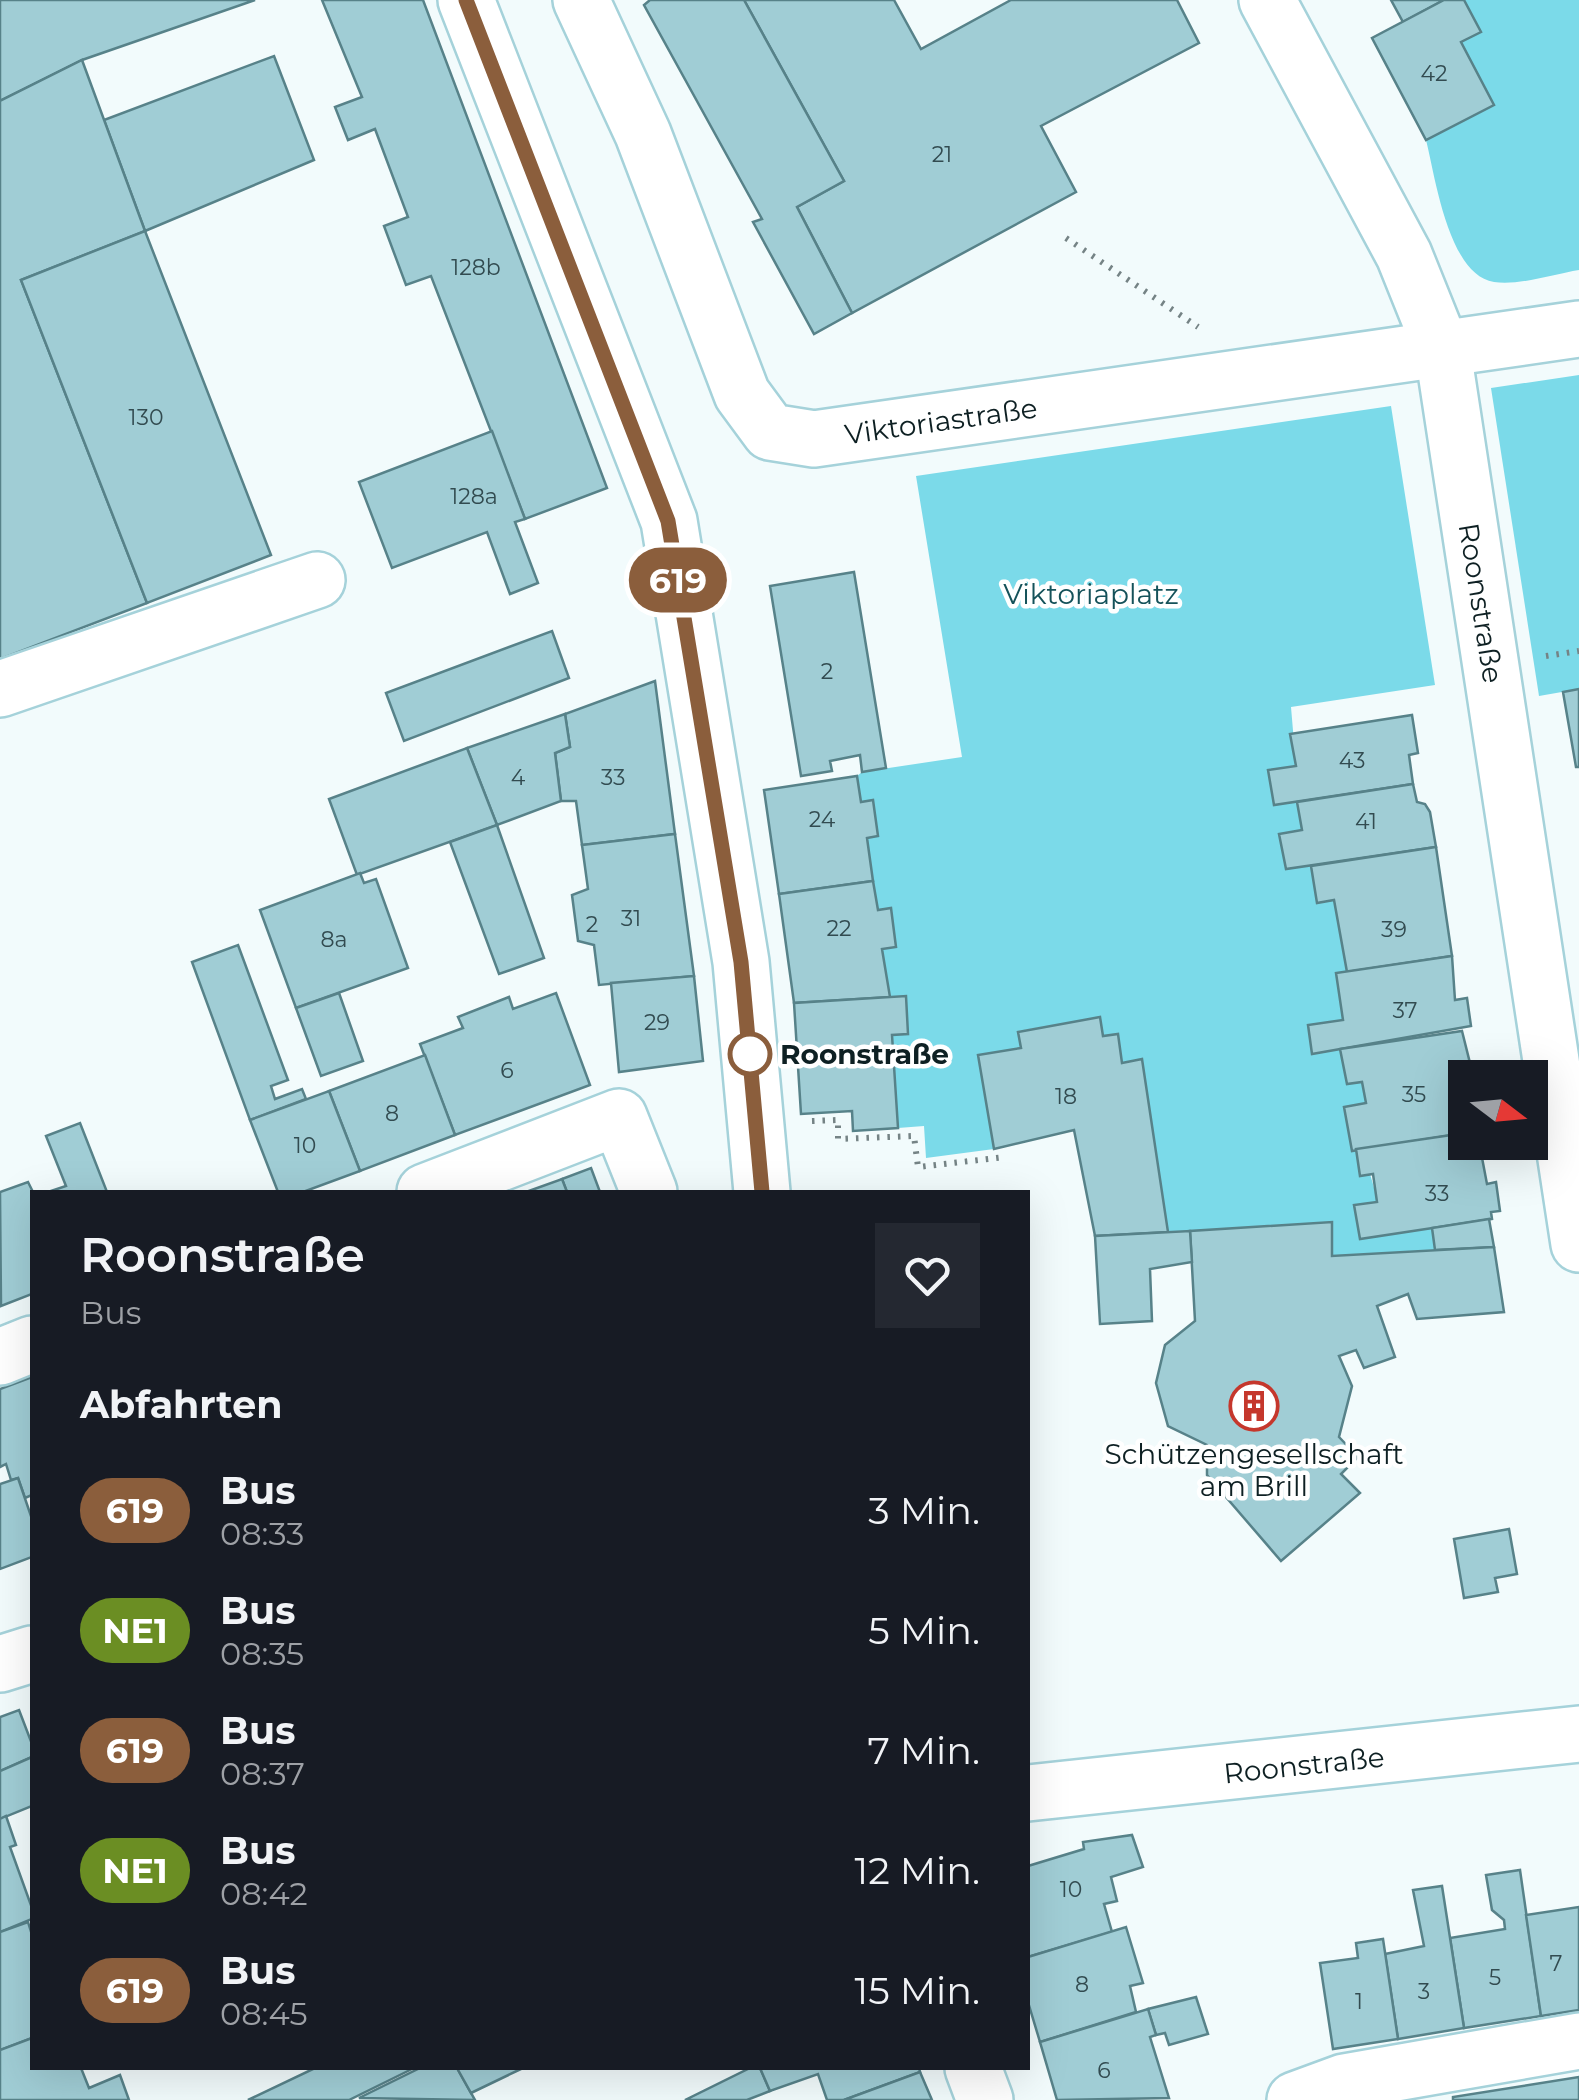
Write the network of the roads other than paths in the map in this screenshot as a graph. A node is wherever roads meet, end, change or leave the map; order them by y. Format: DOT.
graph roads {
  1 [pos="466,0"];
  2 [pos="581,0"];
  3 [pos="1267,0"];
  4 [pos="1579,330"];
  5 [pos="1443,352"];
  6 [pos="317,580"];
  7 [pos="0,689"];
  8 [pos="430,1190"];
  9 [pos="647,1190"];
  10 [pos="762,1190"];
  11 [pos="1579,1244"];
  12 [pos="30,1345"];
  13 [pos="0,1357"];
  14 [pos="30,1655"];
  15 [pos="0,1664"];
  16 [pos="1579,1734"];
  17 [pos="1030,1794"];
  18 [pos="1579,2040"];
  19 [pos="974,2070"];
  20 [pos="985,2100"];
  21 [pos="1294,2100"];
  1 -- 10 [label="street"];
  2 -- 5 [label="street, Viktoriastraße"];
  3 -- 5 [label="street, Roonstraße"];
  4 -- 5 [label="street, Viktoriastraße"];
  5 -- 11 [label="street, Roonstraße"];
  6 -- 7 [label="street"];
  8 -- 9 [label="street"];
  12 -- 13 [label="street"];
  14 -- 15 [label="street"];
  16 -- 17 [label="street, Roonstraße"];
  18 -- 21 [label="street"];
  19 -- 20 [label="street"];
}
